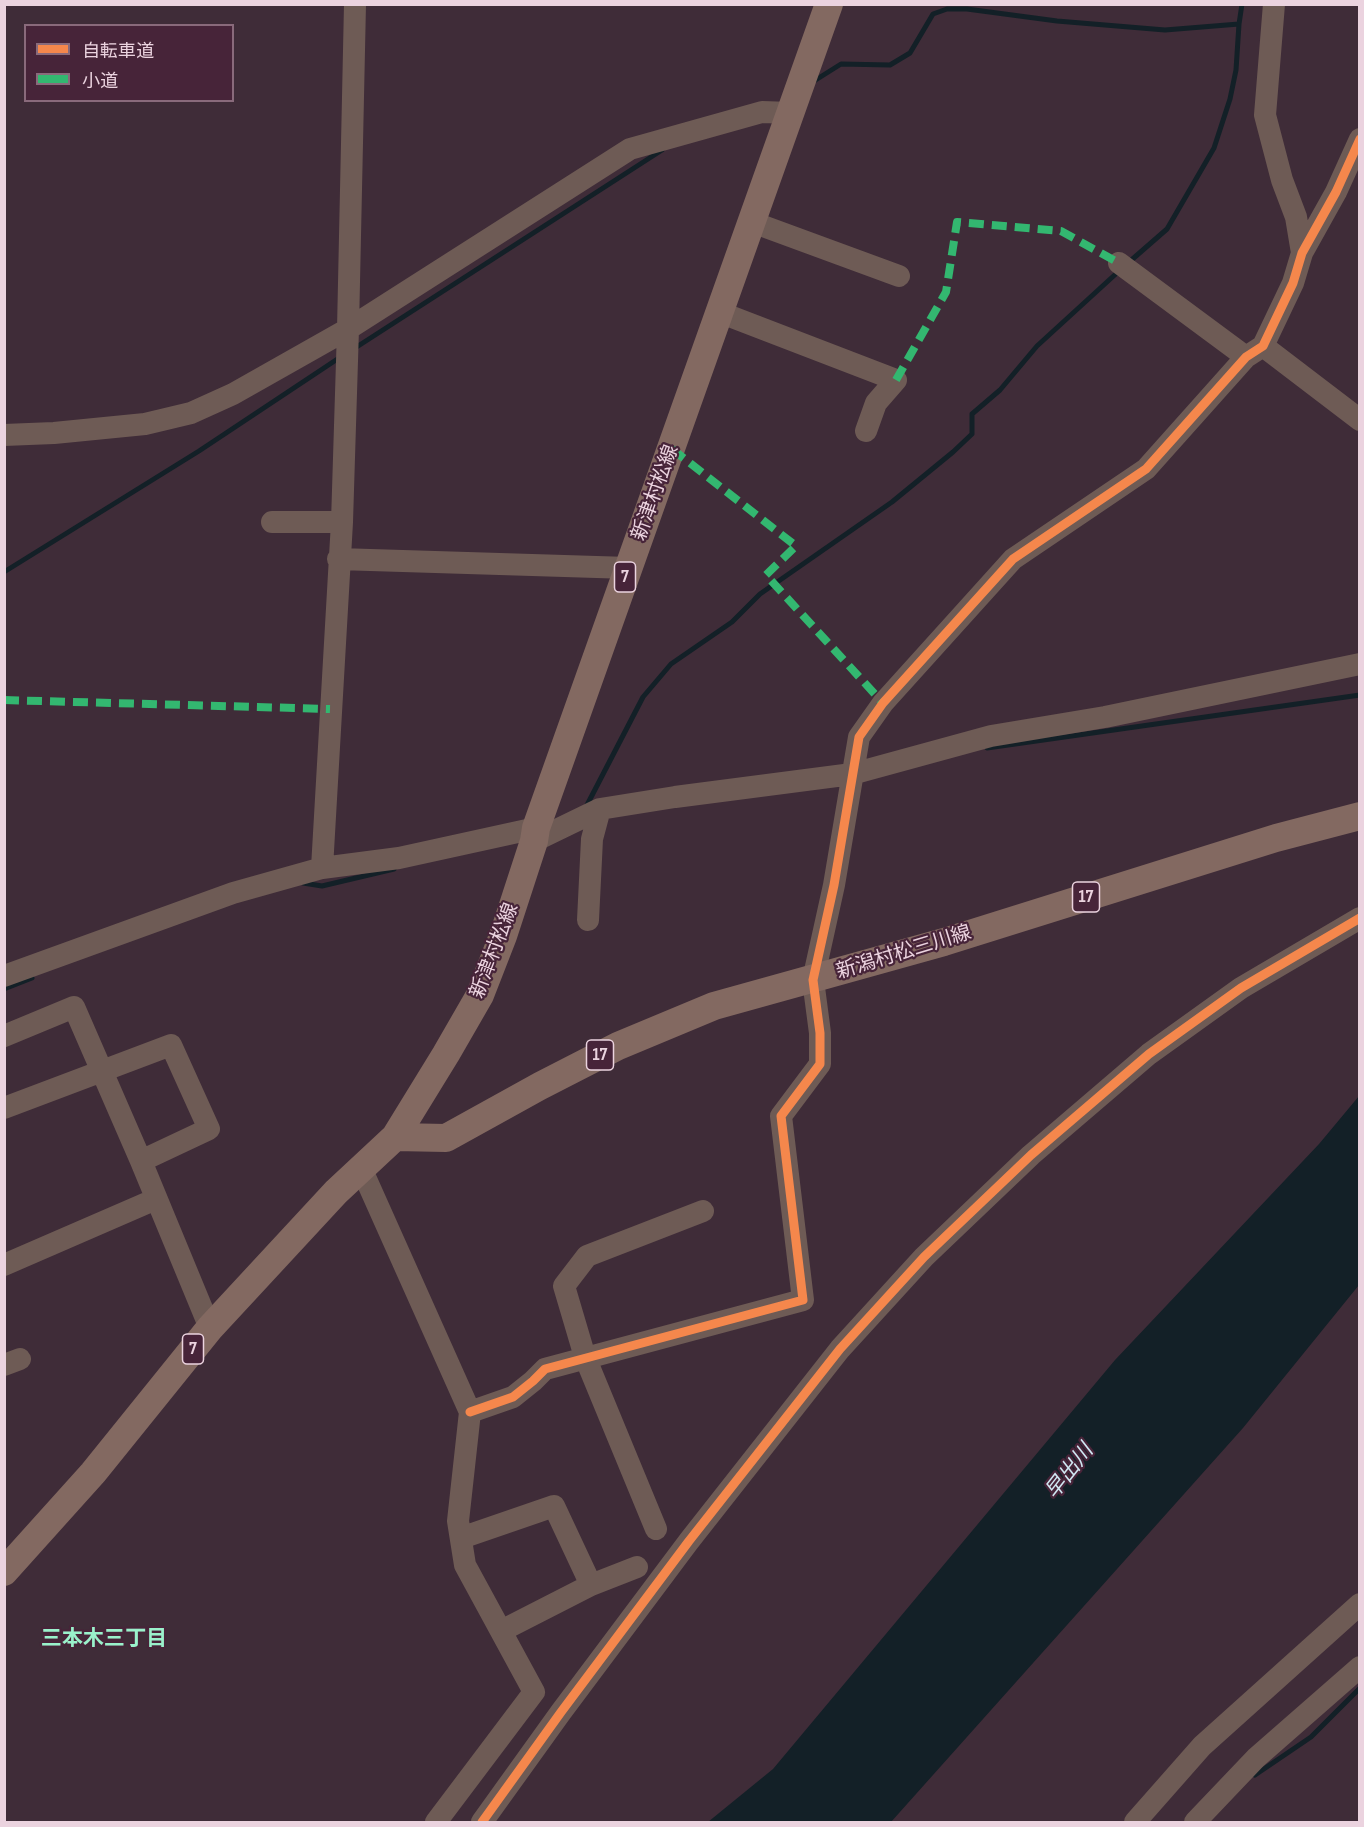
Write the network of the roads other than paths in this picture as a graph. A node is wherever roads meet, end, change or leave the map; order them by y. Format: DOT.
graph roads {
  1 [pos="355,4"];
  2 [pos="829,4"];
  3 [pos="1274,4"];
  4 [pos="791,113"];
  5 [pos="1359,139"];
  6 [pos="752,222"];
  7 [pos="1302,253"];
  8 [pos="1119,263"];
  9 [pos="898,276"];
  10 [pos="719,312"];
  11 [pos="348,329"];
  12 [pos="1255,351"];
  13 [pos="1359,420"];
  14 [pos="866,431"];
  15 [pos="4,435"];
  16 [pos="272,522"];
  17 [pos="342,522"];
  18 [pos="338,559"];
  19 [pos="629,567"];
  20 [pos="1359,664"];
  21 [pos="852,774"];
  22 [pos="600,809"];
  23 [pos="1359,816"];
  24 [pos="535,835"];
  25 [pos="322,868"];
  26 [pos="1359,918"];
  27 [pos="588,920"];
  28 [pos="4,976"];
  29 [pos="813,980"];
  30 [pos="4,1036"];
  31 [pos="102,1072"];
  32 [pos="4,1108"];
  33 [pos="395,1137"];
  34 [pos="141,1161"];
  35 [pos="362,1168"];
  36 [pos="156,1199"];
  37 [pos="703,1211"];
  38 [pos="4,1265"];
  39 [pos="210,1328"];
  40 [pos="585,1357"];
  41 [pos="470,1412"];
  42 [pos="656,1529"];
  43 [pos="461,1538"];
  44 [pos="637,1567"];
  45 [pos="4,1572"];
  46 [pos="591,1585"];
  47 [pos="1359,1605"];
  48 [pos="501,1631"];
  49 [pos="1359,1667"];
  50 [pos="436,1822"];
  51 [pos="482,1822"];
  52 [pos="1135,1822"];
  53 [pos="1195,1822"];
  1 -- 11 [label="street"];
  2 -- 4 [label="main road, 新津村松線 / 7"];
  3 -- 7 [label="street"];
  4 -- 6 [label="main road, 新津村松線 / 7"];
  4 -- 11 [label="street"];
  5 -- 7 [label="street"];
  6 -- 9 [label="street"];
  6 -- 10 [label="main road, 新津村松線 / 7"];
  7 -- 12 [label="street"];
  8 -- 12 [label="street"];
  10 -- 14 [label="street"];
  10 -- 19 [label="main road, 新津村松線 / 7"];
  11 -- 15 [label="street"];
  11 -- 17 [label="street"];
  12 -- 13 [label="street"];
  12 -- 21 [label="street"];
  16 -- 17 [label="street"];
  17 -- 18 [label="street"];
  18 -- 19 [label="street"];
  18 -- 25 [label="street"];
  19 -- 24 [label="main road, 新津村松線 / 7"];
  20 -- 21 [label="street"];
  21 -- 22 [label="street"];
  21 -- 29 [label="street"];
  22 -- 24 [label="street"];
  22 -- 27 [label="street"];
  23 -- 29 [label="main road, 新潟村松三川線 / 17"];
  24 -- 25 [label="street"];
  24 -- 33 [label="main road, 新津村松線 / 7"];
  25 -- 28 [label="street"];
  26 -- 51 [label="street"];
  29 -- 33 [label="main road, 新潟村松三川線 / 17"];
  29 -- 40 [label="street"];
  30 -- 31 [label="street"];
  31 -- 32 [label="street"];
  31 -- 34 [label="street"];
  31 -- 34 [label="street"];
  33 -- 35 [label="main road, 7"];
  34 -- 36 [label="street"];
  35 -- 39 [label="main road, 7"];
  35 -- 41 [label="street"];
  36 -- 38 [label="street"];
  36 -- 39 [label="street"];
  37 -- 40 [label="street"];
  39 -- 45 [label="main road, 7"];
  40 -- 41 [label="street"];
  40 -- 42 [label="street"];
  41 -- 43 [label="street"];
  43 -- 46 [label="street"];
  43 -- 48 [label="street"];
  44 -- 46 [label="street"];
  46 -- 48 [label="street"];
  47 -- 52 [label="street"];
  48 -- 50 [label="street"];
  49 -- 53 [label="street"];
}
